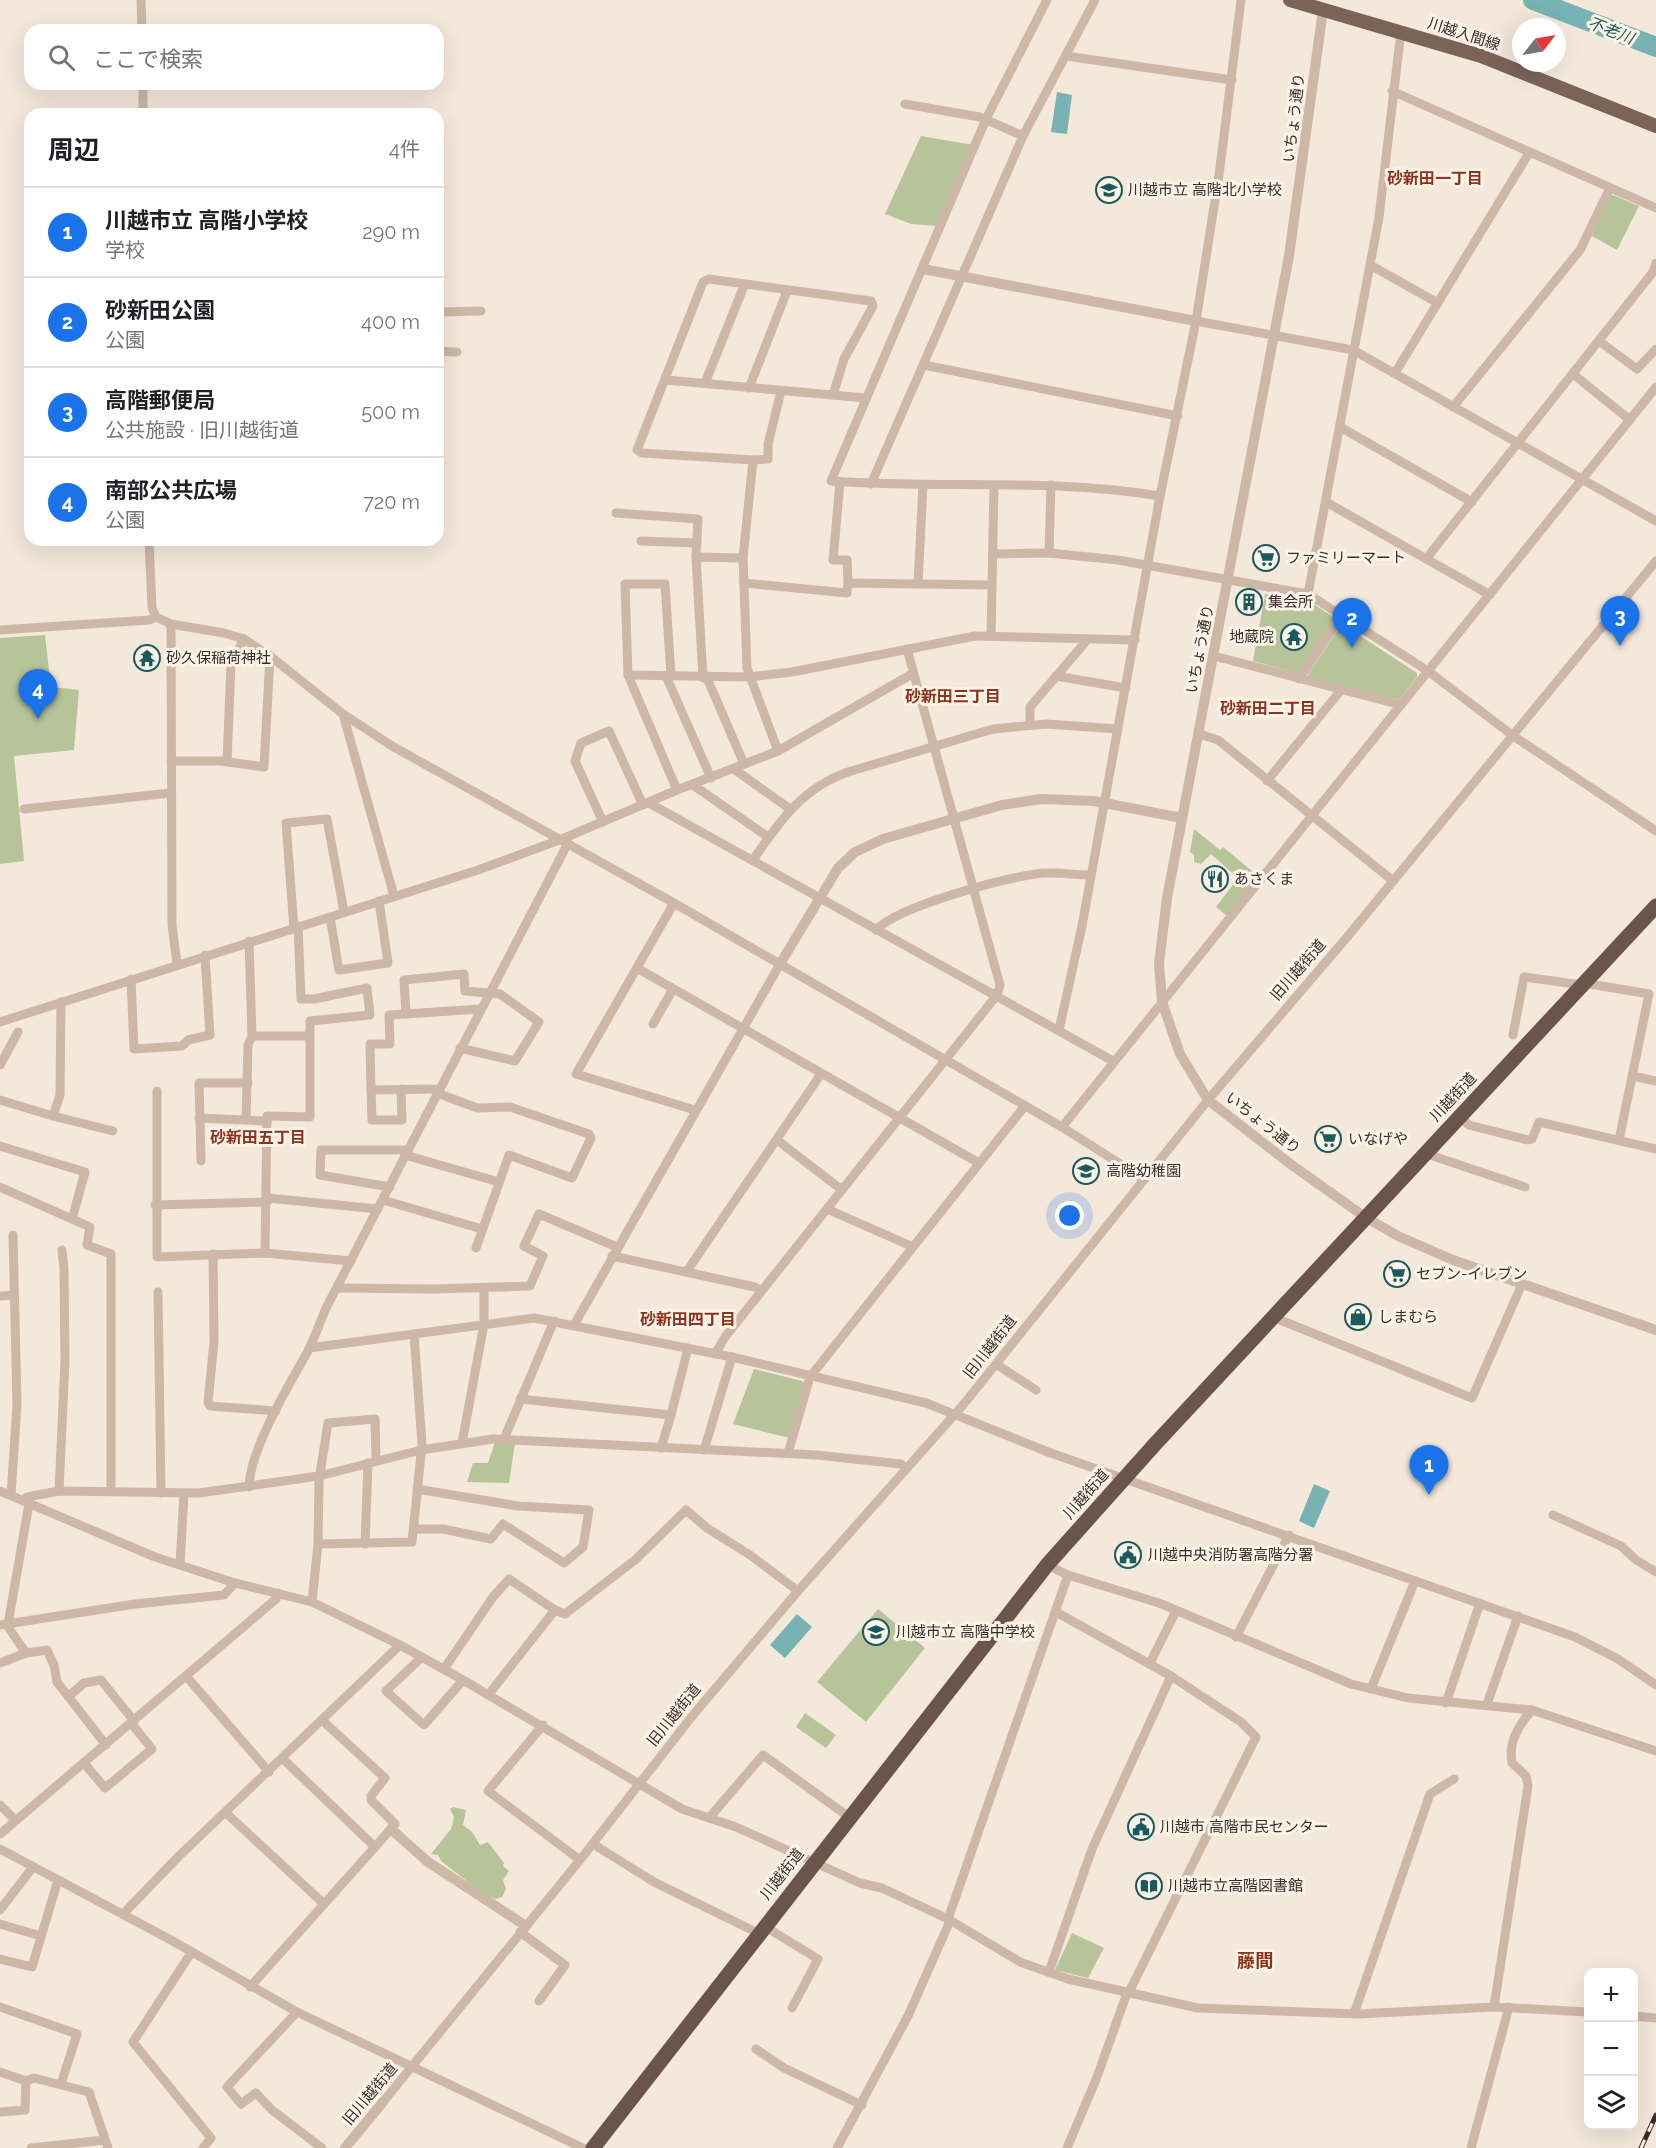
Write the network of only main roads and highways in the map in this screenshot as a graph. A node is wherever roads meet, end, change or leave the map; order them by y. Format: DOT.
graph roads {
  1 [pos="1290,0"];
  2 [pos="1323,5"];
  3 [pos="1656,126"];
  4 [pos="1656,906"];
  5 [pos="593,2148"];
  1 -- 2 [label="main road, 川越入間線"];
  2 -- 3 [label="main road, 川越入間線"];
  4 -- 5 [label="highway, 川越街道"];
}
